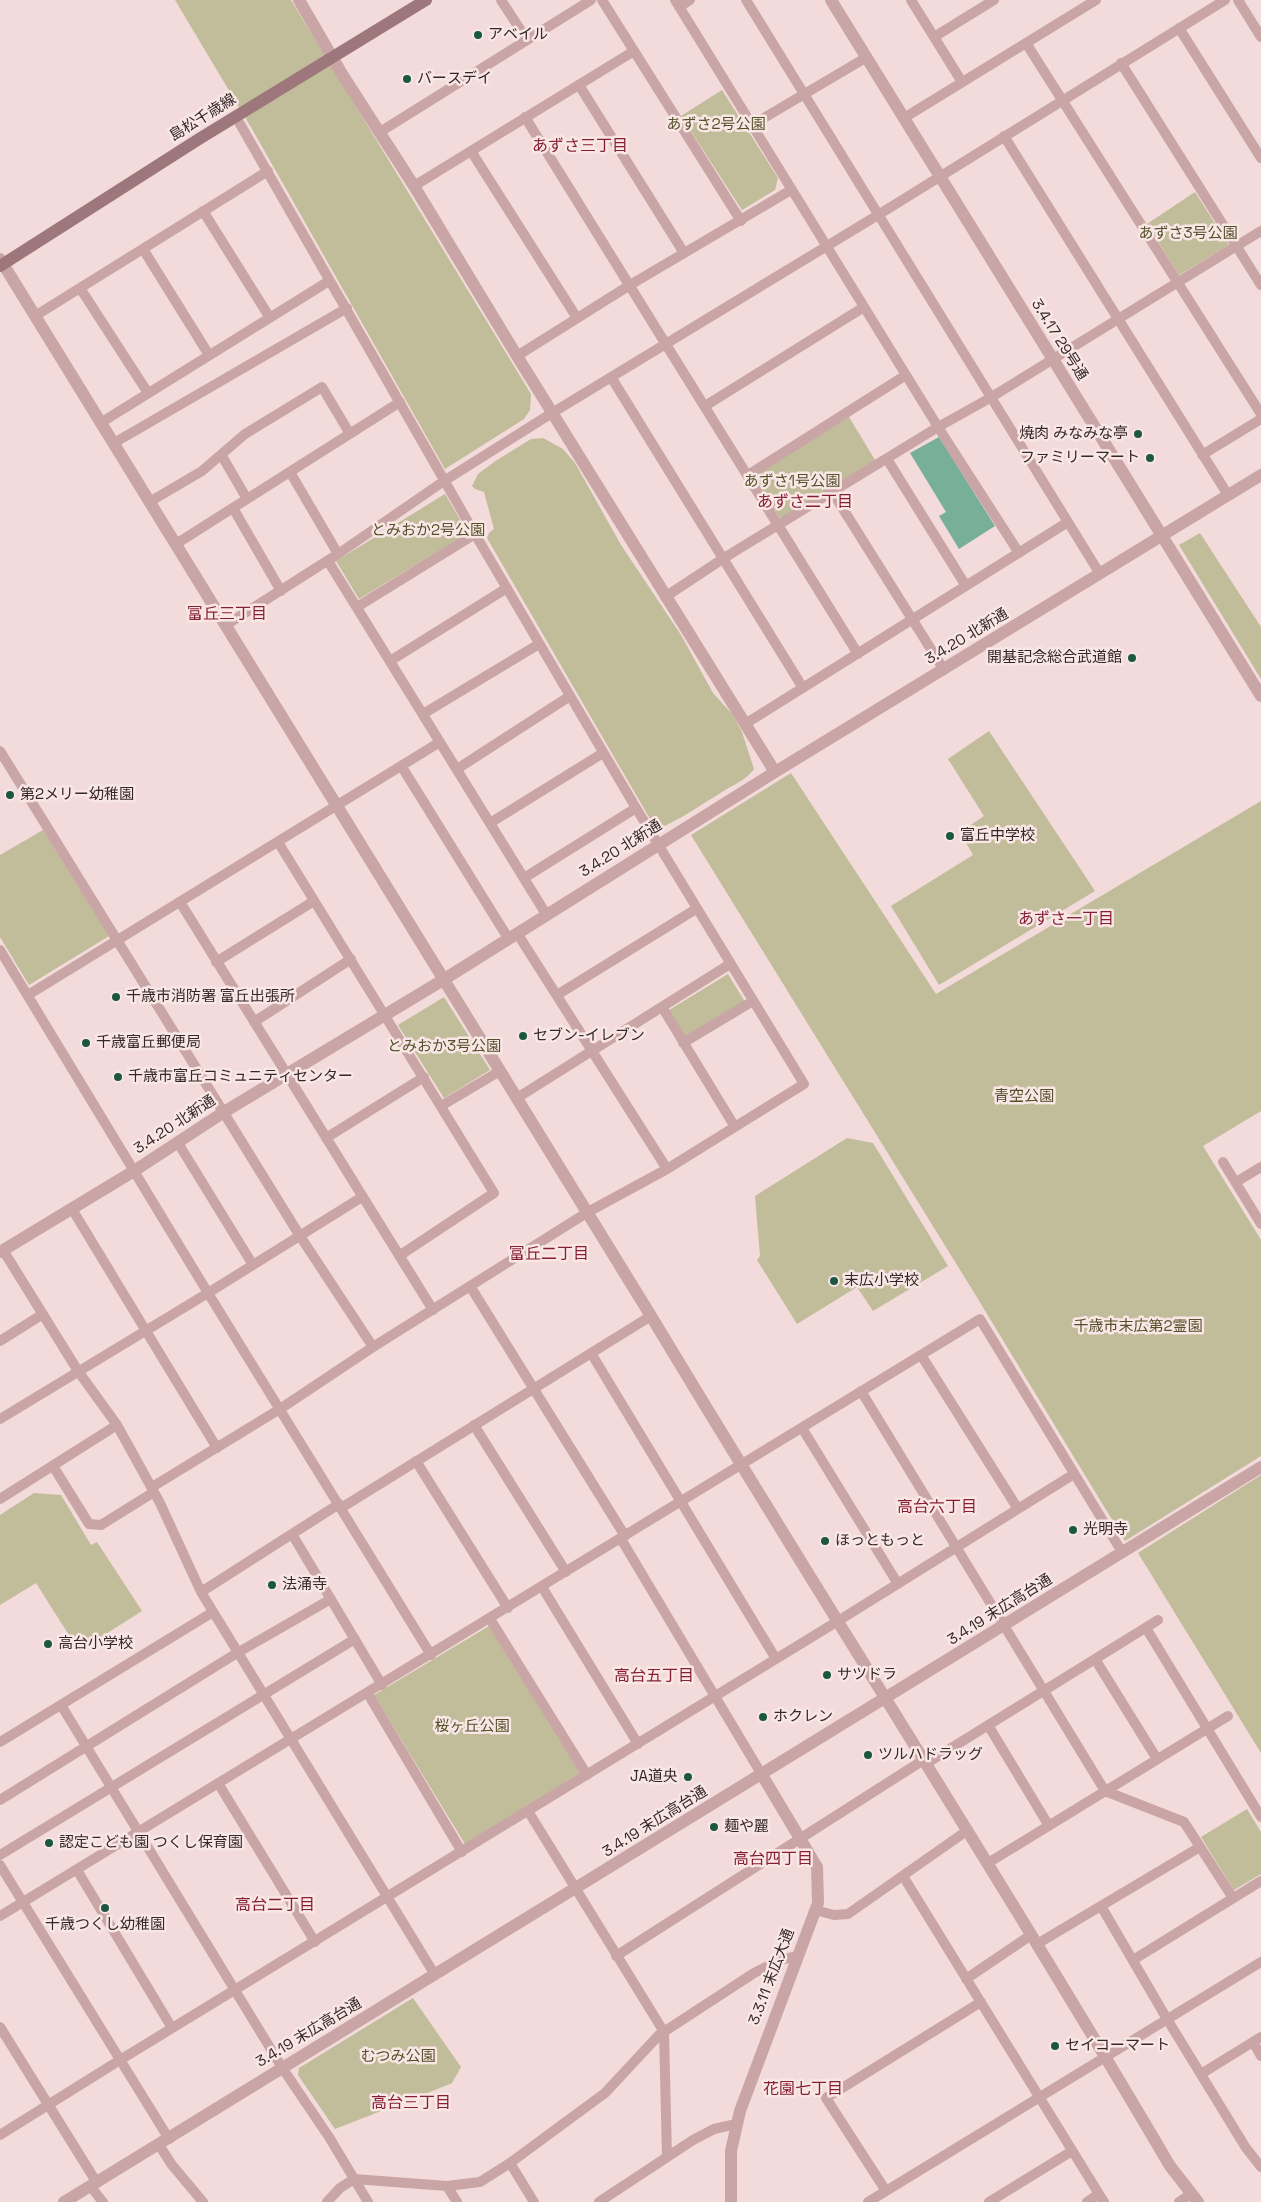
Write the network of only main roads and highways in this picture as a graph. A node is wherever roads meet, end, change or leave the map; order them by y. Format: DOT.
graph roads {
  1 [pos="426,0"];
  2 [pos="1,263"];
  1 -- 2 [label="main road, 島松千歳線"];
}
